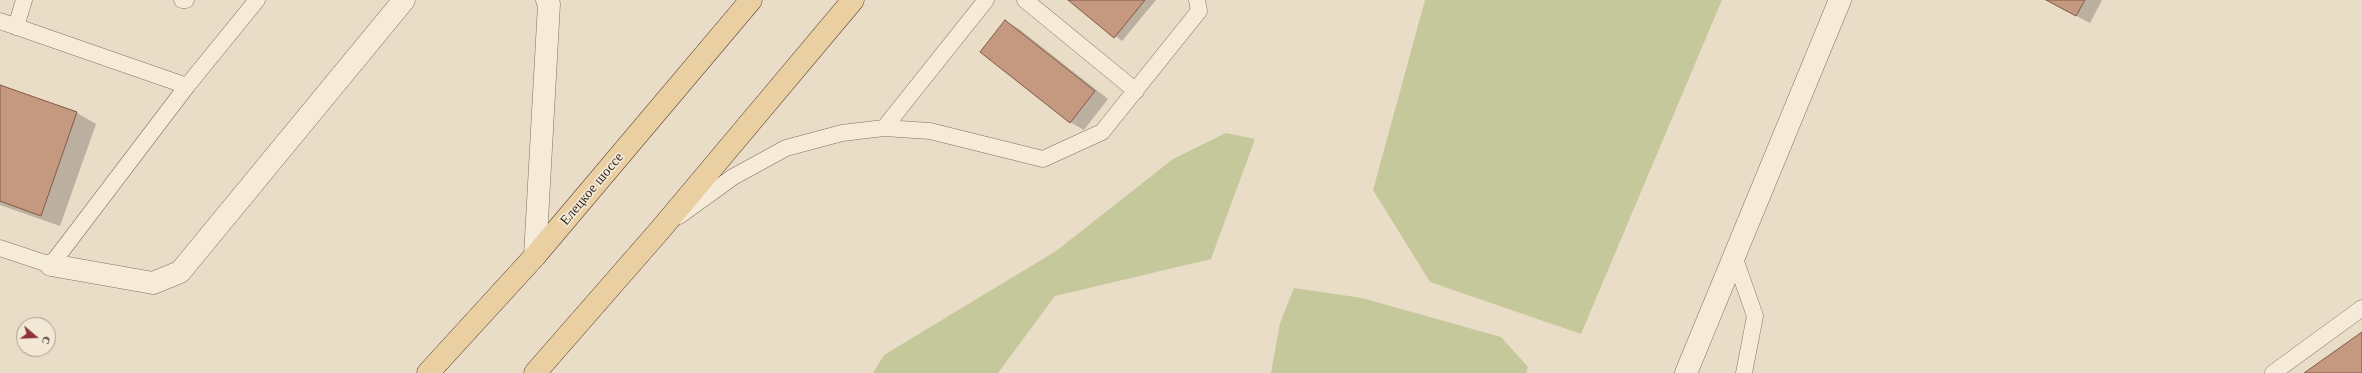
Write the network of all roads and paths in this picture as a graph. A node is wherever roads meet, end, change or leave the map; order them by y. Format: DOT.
graph roads {
  1 [pos="24,0"];
  2 [pos="182,0"];
  3 [pos="186,0"];
  4 [pos="258,0"];
  5 [pos="404,0"];
  6 [pos="751,0"];
  7 [pos="853,0"];
  8 [pos="986,0"];
  9 [pos="1025,0"];
  10 [pos="1197,0"];
  11 [pos="1840,0"];
  12 [pos="549,1"];
  13 [pos="0,21"];
  14 [pos="16,27"];
  15 [pos="187,86"];
  16 [pos="1136,91"];
  17 [pos="884,128"];
  18 [pos="660,230"];
  19 [pos="0,248"];
  20 [pos="535,256"];
  21 [pos="1734,256"];
  22 [pos="51,265"];
  23 [pos="2362,308"];
  24 [pos="428,373"];
  25 [pos="535,373"];
  26 [pos="1686,373"];
  27 [pos="1744,373"];
  28 [pos="2273,373"];
  1 -- 14 [label="lane"];
  2 -- 3 [label="lane"];
  4 -- 15 [label="lane"];
  5 -- 22 [label="street"];
  6 -- 20 [label="main road, Елецкое шоссе"];
  7 -- 18 [label="main road"];
  8 -- 17 [label="lane"];
  9 -- 16 [label="lane"];
  10 -- 16 [label="lane"];
  11 -- 21 [label="street"];
  12 -- 20 [label="street"];
  13 -- 14 [label="lane"];
  14 -- 15 [label="lane"];
  15 -- 22 [label="lane"];
  16 -- 17 [label="lane"];
  17 -- 18 [label="lane"];
  18 -- 25 [label="main road"];
  19 -- 22 [label="lane"];
  20 -- 24 [label="main road, Елецкое шоссе"];
  21 -- 26 [label="street"];
  21 -- 27 [label="lane"];
  23 -- 28 [label="lane"];
}
